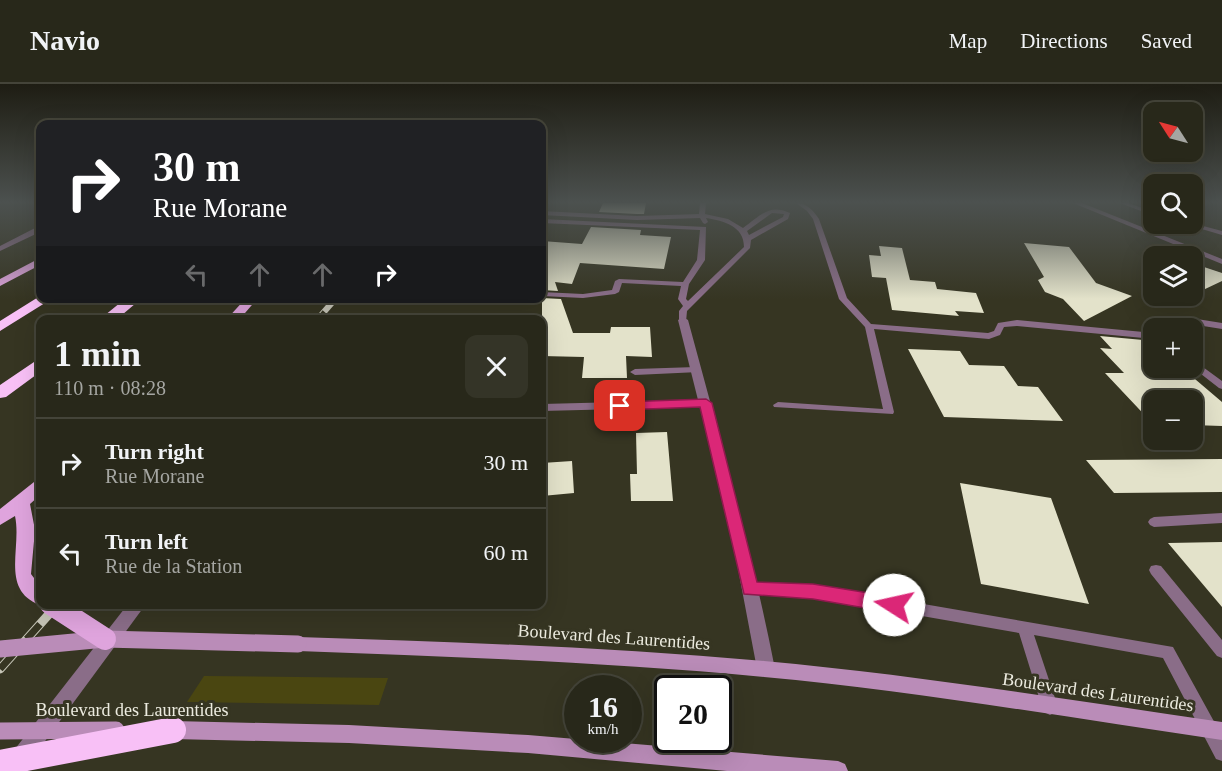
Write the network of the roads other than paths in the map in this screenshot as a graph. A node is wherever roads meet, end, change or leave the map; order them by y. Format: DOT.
graph roads {
  1 [pos="29,235"];
  2 [pos="704,235"];
  3 [pos="746,235"];
  4 [pos="755,235"];
  5 [pos="822,235"];
  6 [pos="1155,235"];
  7 [pos="748,239"];
  8 [pos="0,249"];
  9 [pos="1222,262"];
  10 [pos="36,263"];
  11 [pos="2,282"];
  12 [pos="685,284"];
  13 [pos="546,294"];
  14 [pos="38,303"];
  15 [pos="128,303"];
  16 [pos="248,303"];
  17 [pos="687,306"];
  18 [pos="113,315"];
  19 [pos="237,315"];
  20 [pos="683,320"];
  21 [pos="1203,323"];
  22 [pos="869,326"];
  23 [pos="1222,326"];
  24 [pos="0,327"];
  25 [pos="1143,335"];
  26 [pos="36,368"];
  27 [pos="696,370"];
  28 [pos="1203,371"];
  29 [pos="635,372"];
  30 [pos="1222,386"];
  31 [pos="0,393"];
  32 [pos="706,403"];
  33 [pos="778,405"];
  34 [pos="546,408"];
  35 [pos="36,489"];
  36 [pos="21,502"];
  37 [pos="1222,518"];
  38 [pos="0,519"];
  39 [pos="1154,522"];
  40 [pos="1155,570"];
  41 [pos="750,589"];
  42 [pos="36,594"];
  43 [pos="59,609"];
  44 [pos="134,609"];
  45 [pos="1024,627"];
  46 [pos="105,639"];
  47 [pos="0,649"];
  48 [pos="1222,651"];
  49 [pos="766,669"];
  50 [pos="1050,707"];
  51 [pos="173,730"];
  52 [pos="1215,730"];
  53 [pos="0,731"];
  54 [pos="1222,753"];
  55 [pos="0,763"];
  56 [pos="10,771"];
  57 [pos="838,771"];
  1 -- 8 [label="street"];
  2 -- 12 [label="lane"];
  3 -- 7 [label="lane"];
  4 -- 7 [label="lane"];
  5 -- 22 [label="lane"];
  6 -- 9 [label="street"];
  7 -- 17 [label="lane"];
  10 -- 11 [label="main road"];
  12 -- 13 [label="lane"];
  12 -- 17 [label="lane"];
  14 -- 24 [label="highway"];
  15 -- 18 [label="highway"];
  16 -- 19 [label="main road"];
  17 -- 20 [label="lane"];
  20 -- 27 [label="street"];
  21 -- 23 [label="lane"];
  22 -- 25 [label="lane"];
  22 -- 33 [label="lane"];
  26 -- 31 [label="highway"];
  27 -- 29 [label="lane"];
  27 -- 32 [label="street"];
  28 -- 30 [label="lane"];
  32 -- 34 [label="street"];
  32 -- 41 [label="street"];
  35 -- 36 [label="main road"];
  36 -- 38 [label="main road"];
  36 -- 42 [label="main road"];
  37 -- 39 [label="lane"];
  40 -- 48 [label="lane"];
  41 -- 45 [label="lane"];
  41 -- 49 [label="street"];
  43 -- 46 [label="main road, bridge"];
  44 -- 56 [label="street"];
  45 -- 50 [label="lane"];
  45 -- 52 [label="lane"];
  46 -- 47 [label="main road, Boulevard des Laurentides, bridge"];
  46 -- 49 [label="main road, Boulevard des Laurentides, bridge"];
  49 -- 50 [label="main road, Boulevard des Laurentides"];
  50 -- 52 [label="main road, Boulevard des Laurentides"];
  51 -- 53 [label="main road, Boulevard des Laurentides, bridge"];
  51 -- 55 [label="highway, bridge"];
  51 -- 57 [label="main road, Boulevard des Laurentides"];
  52 -- 54 [label="lane"];
}
